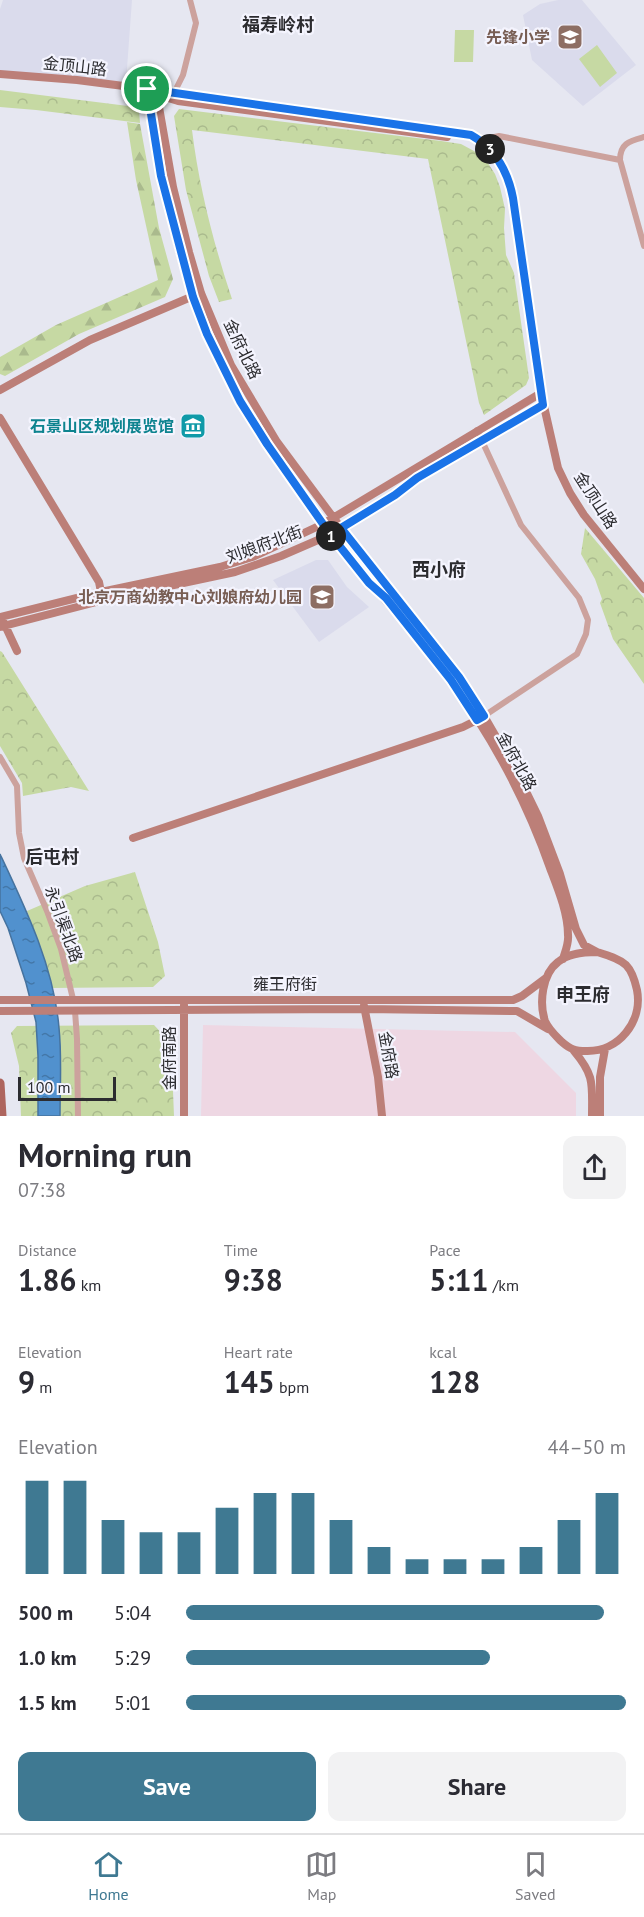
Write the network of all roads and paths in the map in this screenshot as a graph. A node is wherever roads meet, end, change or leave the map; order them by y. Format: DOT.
graph roads {
  1 [pos="190,0"];
  2 [pos="0,75"];
  3 [pos="154,92"];
  4 [pos="174,93"];
  5 [pos="644,137"];
  6 [pos="481,140"];
  7 [pos="620,160"];
  8 [pos="644,246"];
  9 [pos="197,295"];
  10 [pos="0,390"];
  11 [pos="541,393"];
  12 [pos="543,405"];
  13 [pos="0,418"];
  14 [pos="477,430"];
  15 [pos="481,441"];
  16 [pos="334,518"];
  17 [pos="323,524"];
  18 [pos="341,528"];
  19 [pos="330,534"];
  20 [pos="644,589"];
  21 [pos="101,592"];
  22 [pos="1,622"];
  23 [pos="17,651"];
  24 [pos="481,718"];
  25 [pos="0,757"];
  26 [pos="133,838"];
  27 [pos="597,952"];
  28 [pos="562,959"];
  29 [pos="546,978"];
  30 [pos="71,999"];
  31 [pos="184,999"];
  32 [pos="0,1000"];
  33 [pos="15,1000"];
  34 [pos="362,1000"];
  35 [pos="364,1009"];
  36 [pos="184,1010"];
  37 [pos="0,1011"];
  38 [pos="16,1011"];
  39 [pos="73,1011"];
  40 [pos="549,1029"];
  41 [pos="605,1049"];
  42 [pos="574,1051"];
  43 [pos="0,1083"];
  44 [pos="2,1116"];
  45 [pos="78,1116"];
  46 [pos="184,1116"];
  47 [pos="382,1116"];
  48 [pos="592,1116"];
  49 [pos="600,1116"];
  1 -- 4 [label="street"];
  2 -- 3 [label="main road, 金顶山路"];
  3 -- 4 [label="main road, 金顶山路"];
  3 -- 6 [label="main road, 金顶山路"];
  3 -- 9 [label="main road, 金府北路"];
  4 -- 6 [label="main road, 金顶山路"];
  5 -- 7 [label="street"];
  6 -- 7 [label="street"];
  6 -- 11 [label="main road, 金顶山路"];
  7 -- 8 [label="street"];
  9 -- 10 [label="main road"];
  9 -- 16 [label="main road, 金府北路"];
  9 -- 17 [label="main road, 金府北路"];
  11 -- 12 [label="main road, 金顶山路"];
  11 -- 14 [label="main road, 刘娘府北街"];
  12 -- 15 [label="main road, 刘娘府北街"];
  12 -- 20 [label="main road, 金顶山路"];
  13 -- 21 [label="main road"];
  14 -- 15 [label="street"];
  14 -- 16 [label="main road, 刘娘府北街"];
  15 -- 18 [label="main road, 刘娘府北街"];
  15 -- 24 [label="street"];
  16 -- 17 [label="main road, 刘娘府北街"];
  16 -- 18 [label="main road, 金府北路"];
  17 -- 19 [label="main road, 金府北路"];
  17 -- 21 [label="main road, 刘娘府北街"];
  18 -- 19 [label="main road, 刘娘府北街"];
  18 -- 24 [label="main road, 金府北路"];
  19 -- 22 [label="main road, 刘娘府北街"];
  19 -- 24 [label="main road, 金府北路"];
  21 -- 22 [label="main road, 刘娘府北街"];
  22 -- 23 [label="main road"];
  24 -- 26 [label="main road"];
  24 -- 27 [label="main road, 金府北路"];
  24 -- 28 [label="main road, 金府北路"];
  25 -- 30 [label="street, 永引渠北路"];
  27 -- 28 [label="main road"];
  27 -- 41 [label="main road"];
  28 -- 29 [label="main road"];
  29 -- 34 [label="main road, 雍王府街"];
  29 -- 40 [label="main road"];
  30 -- 31 [label="main road, 雍王府街"];
  30 -- 33 [label="main road, 雍王府街"];
  31 -- 34 [label="main road, 雍王府街"];
  31 -- 36 [label="main road, 金府南路"];
  32 -- 33 [label="main road, 雍王府街"];
  33 -- 38 [label="main road"];
  34 -- 35 [label="main road, 金府路"];
  35 -- 36 [label="main road, 雍王府街"];
  35 -- 40 [label="main road, 雍王府街"];
  35 -- 47 [label="main road, 金府路"];
  36 -- 39 [label="main road, 雍王府街"];
  36 -- 46 [label="main road, 金府南路"];
  37 -- 38 [label="main road, 雍王府街"];
  38 -- 39 [label="main road, 雍王府街"];
  39 -- 45 [label="street"];
  40 -- 42 [label="main road"];
  41 -- 42 [label="main road"];
  41 -- 49 [label="main road"];
  42 -- 48 [label="main road"];
  43 -- 44 [label="main road"];
}
